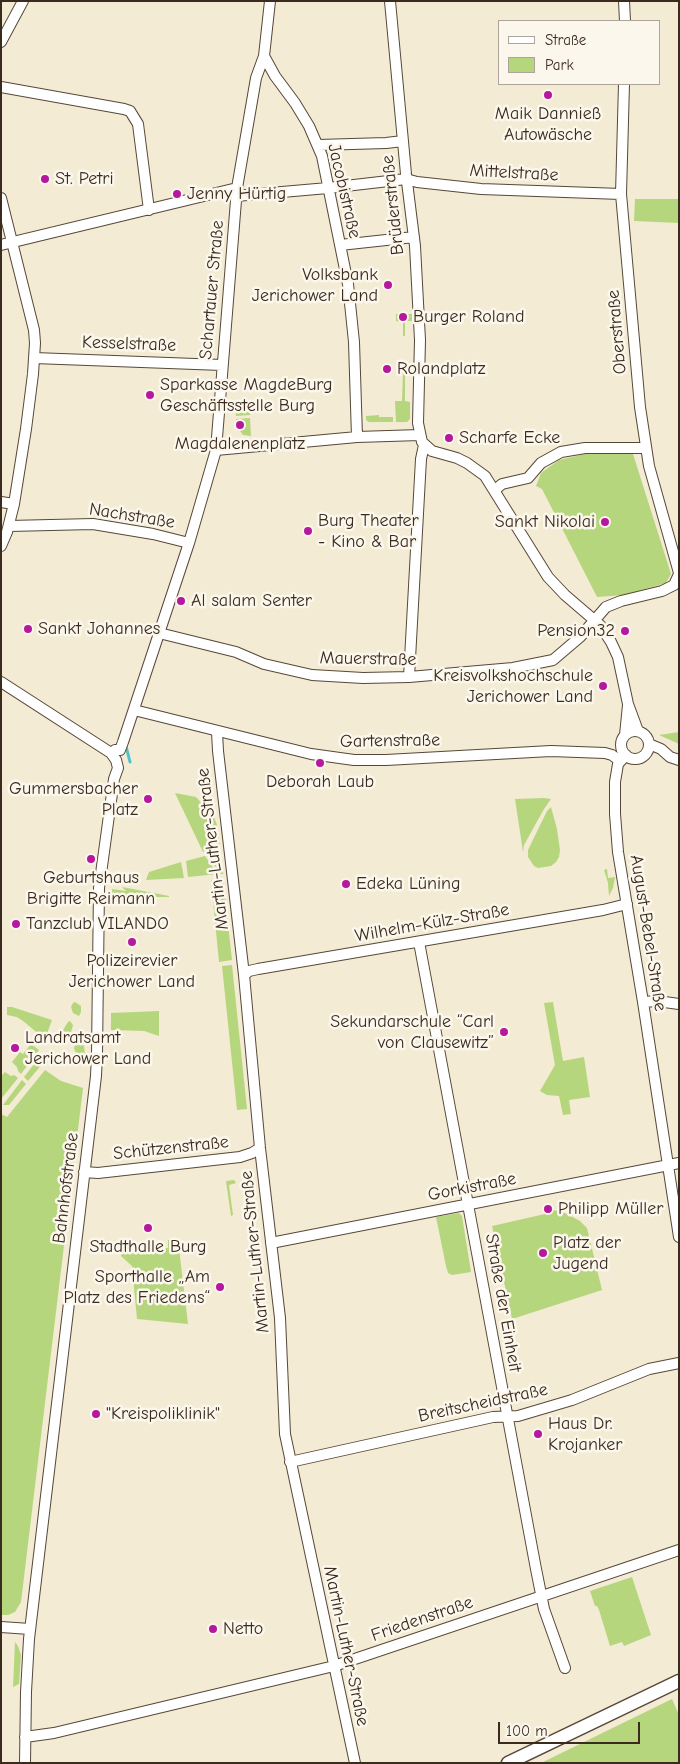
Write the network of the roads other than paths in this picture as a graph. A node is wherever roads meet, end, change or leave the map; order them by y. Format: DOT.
graph roads {
  1 [pos="23,1"];
  2 [pos="270,1"];
  3 [pos="390,1"];
  4 [pos="624,1"];
  5 [pos="625,20"];
  6 [pos="1,42"];
  7 [pos="264,56"];
  8 [pos="624,85"];
  9 [pos="1,87"];
  10 [pos="402,141"];
  11 [pos="318,144"];
  12 [pos="406,179"];
  13 [pos="328,188"];
  14 [pos="237,192"];
  15 [pos="621,194"];
  16 [pos="1,198"];
  17 [pos="149,210"];
  18 [pos="414,237"];
  19 [pos="12,242"];
  20 [pos="1,245"];
  21 [pos="340,246"];
  22 [pos="34,358"];
  23 [pos="222,365"];
  24 [pos="357,437"];
  25 [pos="422,440"];
  26 [pos="645,448"];
  27 [pos="216,450"];
  28 [pos="495,490"];
  29 [pos="1,502"];
  30 [pos="14,504"];
  31 [pos="9,526"];
  32 [pos="189,543"];
  33 [pos="1,546"];
  34 [pos="679,574"];
  35 [pos="677,587"];
  36 [pos="595,619"];
  37 [pos="159,633"];
  38 [pos="409,677"];
  39 [pos="1,682"];
  40 [pos="628,704"];
  41 [pos="134,710"];
  42 [pos="638,731"];
  43 [pos="217,732"];
  44 [pos="625,735"];
  45 [pos="649,744"];
  46 [pos="112,752"];
  47 [pos="645,754"];
  48 [pos="623,758"];
  49 [pos="674,758"];
  50 [pos="627,904"];
  51 [pos="419,942"];
  52 [pos="244,975"];
  53 [pos="643,1002"];
  54 [pos="679,1004"];
  55 [pos="260,1148"];
  56 [pos="679,1163"];
  57 [pos="668,1165"];
  58 [pos="84,1172"];
  59 [pos="468,1205"];
  60 [pos="679,1237"];
  61 [pos="271,1243"];
  62 [pos="679,1363"];
  63 [pos="507,1417"];
  64 [pos="290,1462"];
  65 [pos="679,1550"];
  66 [pos="541,1596"];
  67 [pos="1,1627"];
  68 [pos="30,1629"];
  69 [pos="334,1666"];
  70 [pos="564,1668"];
  71 [pos="679,1680"];
  72 [pos="25,1737"];
  73 [pos="25,1763"];
  74 [pos="354,1763"];
  75 [pos="508,1763"];
  1 -- 6 [label="street"];
  2 -- 7 [label="street, Schartauer Straße"];
  3 -- 10 [label="street, Brüderstraße"];
  4 -- 5 [label="street"];
  7 -- 11 [label="street, Jacobistraße"];
  7 -- 14 [label="street, Schartauer Straße"];
  8 -- 15 [label="street, Oberstraße"];
  9 -- 17 [label="street"];
  10 -- 11 [label="street"];
  10 -- 12 [label="street, Brüderstraße"];
  11 -- 13 [label="street, Jacobistraße"];
  12 -- 13 [label="street, Mittelstraße"];
  12 -- 15 [label="street, Mittelstraße"];
  12 -- 18 [label="street, Brüderstraße"];
  13 -- 14 [label="street, Mittelstraße"];
  13 -- 21 [label="street, Jacobistraße"];
  14 -- 17 [label="street, Mittelstraße"];
  14 -- 23 [label="street, Schartauer Straße"];
  15 -- 26 [label="street, Oberstraße"];
  16 -- 19 [label="street"];
  17 -- 19 [label="street, Mittelstraße"];
  18 -- 21 [label="street"];
  18 -- 25 [label="street, Brüderstraße"];
  19 -- 20 [label="street, Mittelstraße"];
  19 -- 22 [label="street"];
  21 -- 24 [label="street, Jacobistraße"];
  22 -- 23 [label="street, Kesselstraße"];
  22 -- 30 [label="street"];
  23 -- 27 [label="street, Schartauer Straße"];
  24 -- 25 [label="street"];
  24 -- 27 [label="street"];
  25 -- 28 [label="street"];
  25 -- 38 [label="street, Brüderstraße"];
  26 -- 28 [label="street"];
  26 -- 34 [label="street, Oberstraße"];
  27 -- 32 [label="street, Schartauer Straße"];
  28 -- 36 [label="street"];
  29 -- 30 [label="street"];
  30 -- 31 [label="street"];
  31 -- 32 [label="street, Nachstraße"];
  31 -- 33 [label="street"];
  32 -- 37 [label="street, Schartauer Straße"];
  34 -- 35 [label="street, Oberstraße"];
  35 -- 36 [label="street, Oberstraße"];
  36 -- 38 [label="street, Mauerstraße"];
  36 -- 40 [label="street"];
  37 -- 38 [label="street, Mauerstraße"];
  37 -- 41 [label="street, Schartauer Straße"];
  39 -- 46 [label="street"];
  40 -- 42 [label="street"];
  40 -- 44 [label="street"];
  41 -- 43 [label="street, Gartenstraße"];
  41 -- 46 [label="street, Schartauer Straße"];
  42 -- 44 [label="street"];
  42 -- 45 [label="street"];
  43 -- 48 [label="street, Gartenstraße"];
  43 -- 52 [label="street, Martin-Luther-Straße"];
  44 -- 48 [label="street"];
  45 -- 47 [label="street"];
  45 -- 49 [label="street"];
  46 -- 58 [label="street, Bahnhofstraße"];
  47 -- 48 [label="street"];
  47 -- 49 [label="street"];
  48 -- 50 [label="street, August-Bebel-Straße"];
  50 -- 51 [label="street, Wilhelm-Külz-Straße"];
  50 -- 53 [label="street, August-Bebel-Straße"];
  51 -- 52 [label="street, Wilhelm-Külz-Straße"];
  51 -- 59 [label="street, Straße der Einheit"];
  52 -- 55 [label="street, Martin-Luther-Straße"];
  53 -- 54 [label="street"];
  53 -- 57 [label="street, August-Bebel-Straße"];
  55 -- 58 [label="street, Schützenstraße"];
  55 -- 61 [label="street, Martin-Luther-Straße"];
  56 -- 57 [label="street, Gorkistraße"];
  57 -- 59 [label="street, Gorkistraße"];
  57 -- 60 [label="street, August-Bebel-Straße"];
  58 -- 68 [label="street, Bahnhofstraße"];
  59 -- 61 [label="street, Gorkistraße"];
  59 -- 63 [label="street, Straße der Einheit"];
  61 -- 64 [label="street, Martin-Luther-Straße"];
  62 -- 63 [label="street, Breitscheidstraße"];
  63 -- 64 [label="street, Breitscheidstraße"];
  63 -- 66 [label="street, Straße der Einheit"];
  64 -- 69 [label="street, Martin-Luther-Straße"];
  65 -- 66 [label="street, Friedenstraße"];
  66 -- 69 [label="street, Friedenstraße"];
  66 -- 70 [label="street, Straße der Einheit"];
  67 -- 68 [label="street"];
  68 -- 72 [label="street, Bahnhofstraße"];
  69 -- 72 [label="street, Friedenstraße"];
  69 -- 74 [label="street, Martin-Luther-Straße"];
  71 -- 75 [label="main road"];
  72 -- 73 [label="street, Bahnhofstraße"];
}
